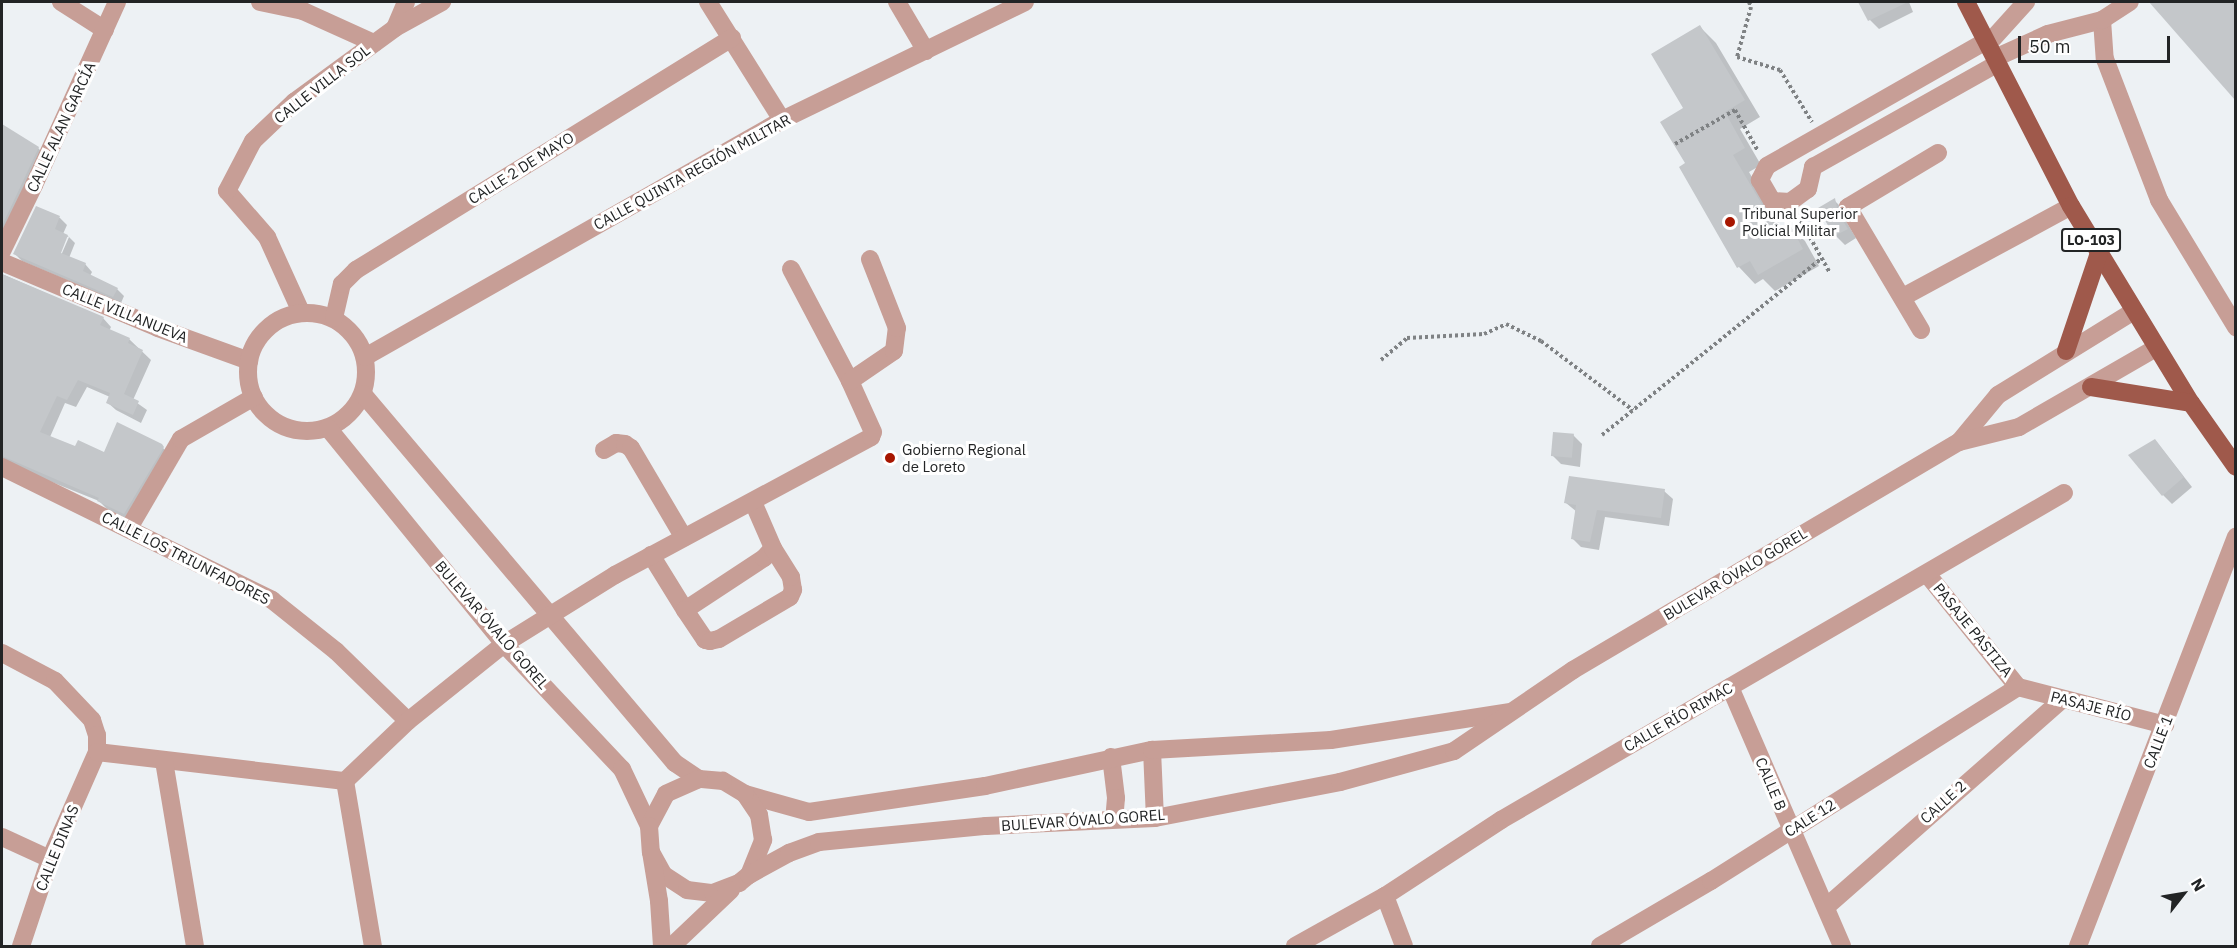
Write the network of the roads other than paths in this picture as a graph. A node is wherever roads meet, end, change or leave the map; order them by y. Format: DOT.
graph roads {
  1 [pos="61,2"];
  2 [pos="117,2"];
  3 [pos="260,2"];
  4 [pos="406,2"];
  5 [pos="442,2"];
  6 [pos="708,2"];
  7 [pos="897,2"];
  8 [pos="1025,2"];
  9 [pos="1966,2"];
  10 [pos="2026,2"];
  11 [pos="2130,2"];
  12 [pos="305,6"];
  13 [pos="2103,20"];
  14 [pos="395,28"];
  15 [pos="105,30"];
  16 [pos="732,38"];
  17 [pos="374,43"];
  18 [pos="926,51"];
  19 [pos="1992,51"];
  20 [pos="782,120"];
  21 [pos="1938,153"];
  22 [pos="2071,206"];
  23 [pos="2,251"];
  24 [pos="2099,252"];
  25 [pos="870,259"];
  26 [pos="2,262"];
  27 [pos="791,269"];
  28 [pos="1903,297"];
  29 [pos="2134,311"];
  30 [pos="301,312"];
  31 [pos="334,318"];
  32 [pos="2235,327"];
  33 [pos="1921,330"];
  34 [pos="2156,348"];
  35 [pos="2066,351"];
  36 [pos="365,357"];
  37 [pos="249,361"];
  38 [pos="850,381"];
  39 [pos="2091,387"];
  40 [pos="363,394"];
  41 [pos="254,397"];
  42 [pos="2191,403"];
  43 [pos="328,428"];
  44 [pos="1959,442"];
  45 [pos="604,450"];
  46 [pos="2,467"];
  47 [pos="2235,467"];
  48 [pos="2064,493"];
  49 [pos="753,502"];
  50 [pos="129,528"];
  51 [pos="2235,536"];
  52 [pos="684,538"];
  53 [pos="773,548"];
  54 [pos="651,555"];
  55 [pos="1927,574"];
  56 [pos="685,610"];
  57 [pos="550,616"];
  58 [pos="504,645"];
  59 [pos="2,653"];
  60 [pos="1730,687"];
  61 [pos="2018,687"];
  62 [pos="2063,699"];
  63 [pos="1514,712"];
  64 [pos="408,721"];
  65 [pos="2165,725"];
  66 [pos="1152,750"];
  67 [pos="97,752"];
  68 [pos="1111,757"];
  69 [pos="164,761"];
  70 [pos="699,779"];
  71 [pos="345,781"];
  72 [pos="745,794"];
  73 [pos="1155,818"];
  74 [pos="1114,819"];
  75 [pos="649,826"];
  76 [pos="1791,830"];
  77 [pos="2,837"];
  78 [pos="651,852"];
  79 [pos="50,860"];
  80 [pos="744,879"];
  81 [pos="1385,896"];
  82 [pos="1826,907"];
  83 [pos="21,946"];
  84 [pos="195,946"];
  85 [pos="373,946"];
  86 [pos="662,946"];
  87 [pos="672,946"];
  88 [pos="1295,946"];
  89 [pos="1404,946"];
  90 [pos="1600,946"];
  91 [pos="1842,946"];
  92 [pos="2078,946"];
  1 -- 15 [label="street"];
  2 -- 15 [label="street, CALLE ALAN GARCÍA"];
  3 -- 12 [label="street"];
  4 -- 14 [label="street"];
  5 -- 14 [label="street, CALLE VILLA SOL"];
  6 -- 16 [label="street"];
  7 -- 18 [label="street"];
  8 -- 18 [label="street, CALLE QUINTA REGIÓN MILITAR"];
  9 -- 19 [label="main road, LO-103"];
  10 -- 19 [label="street"];
  11 -- 13 [label="street"];
  12 -- 17 [label="street"];
  13 -- 19 [label="street"];
  13 -- 32 [label="street"];
  14 -- 17 [label="street, CALLE VILLA SOL"];
  15 -- 23 [label="street, CALLE ALAN GARCÍA"];
  16 -- 20 [label="street"];
  16 -- 31 [label="street, CALLE 2 DE MAYO"];
  17 -- 30 [label="street, CALLE VILLA SOL"];
  18 -- 20 [label="street, CALLE QUINTA REGIÓN MILITAR"];
  19 -- 19 [label="street"];
  19 -- 22 [label="main road, LO-103"];
  20 -- 36 [label="street, CALLE QUINTA REGIÓN MILITAR"];
  21 -- 28 [label="street"];
  22 -- 24 [label="main road, LO-103"];
  22 -- 28 [label="street"];
  24 -- 29 [label="main road, LO-103"];
  24 -- 35 [label="main road"];
  25 -- 38 [label="street"];
  26 -- 37 [label="street, CALLE VILLANUEVA"];
  27 -- 38 [label="street"];
  28 -- 33 [label="street"];
  29 -- 34 [label="main road, LO-103"];
  29 -- 35 [label="street, BULEVAR ÓVALO GOREL"];
  30 -- 31 [label="street"];
  30 -- 37 [label="street"];
  31 -- 36 [label="street"];
  34 -- 39 [label="street, BULEVAR ÓVALO GOREL"];
  34 -- 42 [label="main road, LO-103"];
  35 -- 44 [label="street, BULEVAR ÓVALO GOREL"];
  36 -- 40 [label="street"];
  37 -- 41 [label="street"];
  38 -- 49 [label="street"];
  39 -- 42 [label="main road"];
  39 -- 44 [label="street, BULEVAR ÓVALO GOREL"];
  40 -- 43 [label="street"];
  40 -- 57 [label="street, BULEVAR ÓVALO GOREL"];
  41 -- 43 [label="street"];
  41 -- 50 [label="street"];
  42 -- 47 [label="main road, LO-103"];
  43 -- 58 [label="street, BULEVAR ÓVALO GOREL"];
  44 -- 63 [label="street, BULEVAR ÓVALO GOREL"];
  45 -- 52 [label="street"];
  46 -- 50 [label="street, CALLE LOS TRIUNFADORES"];
  48 -- 55 [label="street, CALLE RÍO RIMAC"];
  49 -- 52 [label="street"];
  49 -- 53 [label="street"];
  50 -- 64 [label="street, CALLE LOS TRIUNFADORES"];
  51 -- 65 [label="street, CALLE 1"];
  52 -- 54 [label="street"];
  53 -- 56 [label="street"];
  53 -- 56 [label="street"];
  54 -- 56 [label="street"];
  54 -- 57 [label="street"];
  55 -- 60 [label="street, CALLE RÍO RIMAC"];
  55 -- 61 [label="street, PASAJE PASTIZA"];
  57 -- 58 [label="street"];
  57 -- 70 [label="street, BULEVAR ÓVALO GOREL"];
  58 -- 64 [label="street"];
  58 -- 75 [label="street, BULEVAR ÓVALO GOREL"];
  59 -- 67 [label="street"];
  60 -- 76 [label="street, CALLE B"];
  60 -- 81 [label="street, CALLE RÍO RIMAC"];
  61 -- 62 [label="street, PASAJE RÍO"];
  61 -- 76 [label="street, CALE 12"];
  62 -- 65 [label="street, PASAJE RÍO"];
  62 -- 82 [label="street, CALLE 2"];
  63 -- 66 [label="street, BULEVAR ÓVALO GOREL"];
  63 -- 73 [label="street, BULEVAR ÓVALO GOREL"];
  64 -- 71 [label="street"];
  65 -- 92 [label="street, CALLE 1"];
  66 -- 68 [label="street, BULEVAR ÓVALO GOREL"];
  66 -- 73 [label="street"];
  67 -- 69 [label="street"];
  67 -- 79 [label="street, CALLE DINAS"];
  68 -- 72 [label="street, BULEVAR ÓVALO GOREL"];
  68 -- 74 [label="street"];
  69 -- 71 [label="street"];
  69 -- 84 [label="street"];
  70 -- 72 [label="street, BULEVAR ÓVALO GOREL"];
  70 -- 75 [label="street"];
  71 -- 85 [label="street"];
  72 -- 80 [label="street"];
  73 -- 74 [label="street, BULEVAR ÓVALO GOREL"];
  74 -- 80 [label="street, BULEVAR ÓVALO GOREL"];
  75 -- 78 [label="street, BULEVAR ÓVALO GOREL"];
  76 -- 82 [label="street, CALLE B"];
  76 -- 90 [label="street, CALE 12"];
  77 -- 79 [label="street"];
  78 -- 80 [label="street, BULEVAR ÓVALO GOREL"];
  78 -- 86 [label="street"];
  79 -- 83 [label="street, CALLE DINAS"];
  80 -- 87 [label="street"];
  81 -- 88 [label="street, CALLE RÍO RIMAC"];
  81 -- 89 [label="street"];
  82 -- 91 [label="street, CALLE B"];
}
